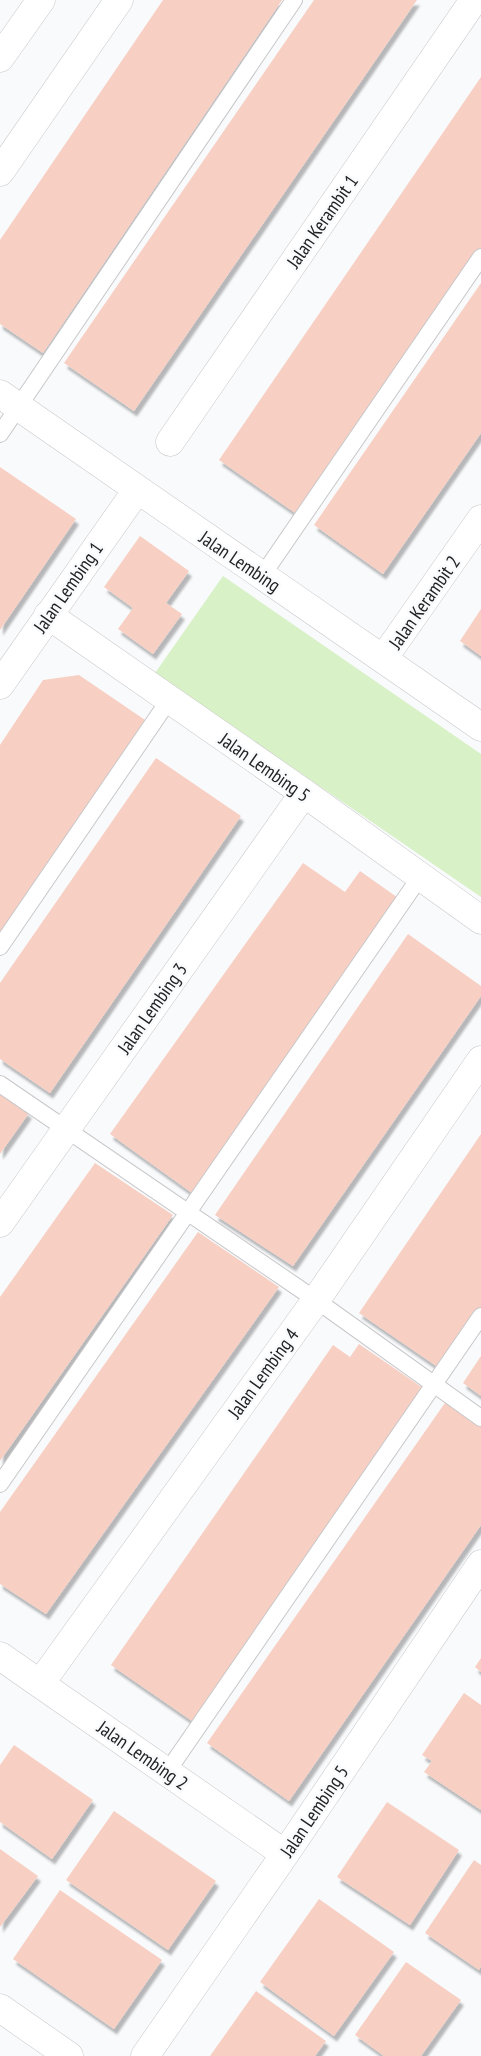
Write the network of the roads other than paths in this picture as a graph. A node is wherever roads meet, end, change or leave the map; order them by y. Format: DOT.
graph roads {
  1 [pos="41,0"];
  2 [pos="119,0"];
  3 [pos="294,0"];
  4 [pos="474,0"];
  5 [pos="0,58"];
  6 [pos="0,172"];
  7 [pos="481,257"];
  8 [pos="10,400"];
  9 [pos="0,434"];
  10 [pos="170,442"];
  11 [pos="137,490"];
  12 [pos="481,520"];
  13 [pos="262,576"];
  14 [pos="48,615"];
  15 [pos="383,659"];
  16 [pos="0,685"];
  17 [pos="169,700"];
  18 [pos="481,727"];
  19 [pos="304,793"];
  20 [pos="420,877"];
  21 [pos="481,920"];
  22 [pos="0,947"];
  23 [pos="481,1060"];
  24 [pos="0,1084"];
  25 [pos="66,1130"];
  26 [pos="188,1212"];
  27 [pos="0,1223"];
  28 [pos="316,1300"];
  29 [pos="481,1316"];
  30 [pos="433,1384"];
  31 [pos="481,1418"];
  32 [pos="0,1484"];
  33 [pos="481,1564"];
  34 [pos="0,1656"];
  35 [pos="40,1684"];
  36 [pos="167,1772"];
  37 [pos="285,1854"];
  38 [pos="0,2008"];
  39 [pos="69,2056"];
  40 [pos="145,2056"];
  1 -- 5 [label="street"];
  2 -- 6 [label="street"];
  3 -- 8 [label="lane"];
  4 -- 10 [label="street, Jalan Kerambit 1"];
  7 -- 13 [label="lane"];
  8 -- 9 [label="lane"];
  8 -- 11 [label="street, Jalan Lembing"];
  11 -- 13 [label="street, Jalan Lembing"];
  11 -- 14 [label="street, Jalan Lembing 1"];
  12 -- 15 [label="street, Jalan Kerambit 2"];
  13 -- 15 [label="street, Jalan Lembing"];
  14 -- 16 [label="street, Jalan Lembing 1"];
  14 -- 17 [label="street, Jalan Lembing 5"];
  15 -- 18 [label="street, Jalan Lembing"];
  17 -- 19 [label="street, Jalan Lembing 5"];
  17 -- 22 [label="lane"];
  19 -- 20 [label="street, Jalan Lembing 5"];
  19 -- 25 [label="street, Jalan Lembing 3"];
  20 -- 21 [label="street, Jalan Lembing 5"];
  20 -- 26 [label="lane"];
  23 -- 28 [label="street, Jalan Lembing 4"];
  24 -- 25 [label="lane"];
  25 -- 26 [label="lane"];
  25 -- 27 [label="street, Jalan Lembing 3"];
  26 -- 28 [label="lane"];
  26 -- 32 [label="lane"];
  28 -- 30 [label="lane"];
  28 -- 35 [label="street, Jalan Lembing 4"];
  29 -- 30 [label="lane"];
  30 -- 31 [label="lane"];
  30 -- 36 [label="lane"];
  33 -- 37 [label="street, Jalan Lembing 5"];
  34 -- 35 [label="street, Jalan Lembing 2"];
  35 -- 36 [label="street, Jalan Lembing 2"];
  36 -- 37 [label="street, Jalan Lembing 2"];
  37 -- 40 [label="street, Jalan Lembing 5"];
  38 -- 39 [label="street"];
}
